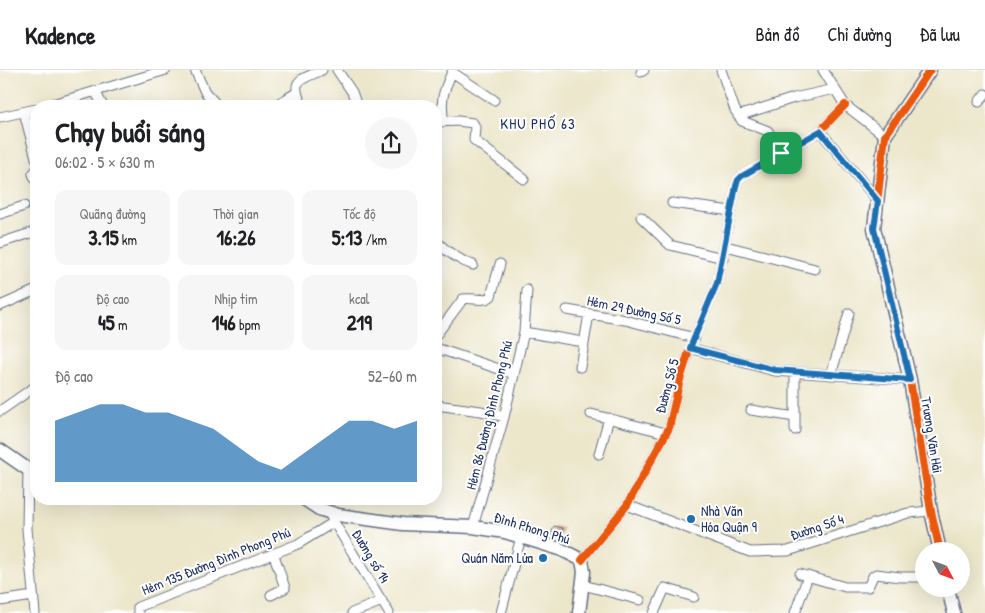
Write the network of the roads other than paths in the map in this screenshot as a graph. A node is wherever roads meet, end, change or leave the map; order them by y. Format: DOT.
graph roads {
  1 [pos="166,70"];
  2 [pos="195,70"];
  3 [pos="322,70"];
  4 [pos="337,70"];
  5 [pos="721,70"];
  6 [pos="822,70"];
  7 [pos="930,70"];
  8 [pos="136,74"];
  9 [pos="835,89"];
  10 [pos="95,91"];
  11 [pos="296,93"];
  12 [pos="985,94"];
  13 [pos="66,100"];
  14 [pos="100,100"];
  15 [pos="212,100"];
  16 [pos="284,100"];
  17 [pos="299,100"];
  18 [pos="355,100"];
  19 [pos="442,100"];
  20 [pos="494,100"];
  21 [pos="979,102"];
  22 [pos="845,105"];
  23 [pos="30,110"];
  24 [pos="24,112"];
  25 [pos="738,116"];
  26 [pos="0,117"];
  27 [pos="442,122"];
  28 [pos="820,131"];
  29 [pos="30,135"];
  30 [pos="885,136"];
  31 [pos="781,153"];
  32 [pos="524,179"];
  33 [pos="878,201"];
  34 [pos="672,203"];
  35 [pos="24,206"];
  36 [pos="731,211"];
  37 [pos="0,214"];
  38 [pos="642,217"];
  39 [pos="30,234"];
  40 [pos="0,243"];
  41 [pos="442,246"];
  42 [pos="726,246"];
  43 [pos="723,258"];
  44 [pos="500,264"];
  45 [pos="473,265"];
  46 [pos="815,269"];
  47 [pos="527,290"];
  48 [pos="30,293"];
  49 [pos="0,306"];
  50 [pos="567,310"];
  51 [pos="849,313"];
  52 [pos="589,314"];
  53 [pos="442,327"];
  54 [pos="524,332"];
  55 [pos="694,338"];
  56 [pos="577,341"];
  57 [pos="690,348"];
  58 [pos="442,350"];
  59 [pos="580,367"];
  60 [pos="796,372"];
  61 [pos="514,374"];
  62 [pos="831,374"];
  63 [pos="910,380"];
  64 [pos="30,390"];
  65 [pos="442,406"];
  66 [pos="751,410"];
  67 [pos="0,411"];
  68 [pos="591,414"];
  69 [pos="504,416"];
  70 [pos="795,417"];
  71 [pos="609,418"];
  72 [pos="795,430"];
  73 [pos="666,433"];
  74 [pos="0,450"];
  75 [pos="599,454"];
  76 [pos="30,471"];
  77 [pos="30,495"];
  78 [pos="312,505"];
  79 [pos="626,505"];
  80 [pos="931,511"];
  81 [pos="332,517"];
  82 [pos="473,527"];
  83 [pos="521,537"];
  84 [pos="938,542"];
  85 [pos="274,555"];
  86 [pos="582,560"];
  87 [pos="915,577"];
  88 [pos="583,586"];
  89 [pos="271,595"];
  90 [pos="33,596"];
  91 [pos="694,597"];
  92 [pos="950,598"];
  93 [pos="640,600"];
  94 [pos="0,601"];
  95 [pos="382,601"];
  96 [pos="35,613"];
  97 [pos="138,613"];
  98 [pos="352,613"];
  99 [pos="390,613"];
  100 [pos="502,613"];
  101 [pos="579,613"];
  102 [pos="654,613"];
  103 [pos="795,613"];
  104 [pos="954,613"];
  1 -- 8 [label="street"];
  2 -- 15 [label="street"];
  3 -- 11 [label="street"];
  4 -- 18 [label="street"];
  5 -- 25 [label="street"];
  6 -- 9 [label="street"];
  7 -- 30 [label="street, Trương Văn Hải"];
  8 -- 10 [label="street"];
  9 -- 22 [label="street"];
  9 -- 25 [label="street"];
  10 -- 13 [label="street"];
  10 -- 14 [label="street"];
  11 -- 16 [label="street"];
  11 -- 17 [label="street"];
  12 -- 21 [label="street"];
  19 -- 20 [label="street"];
  22 -- 28 [label="street, Đường Số 5"];
  22 -- 30 [label="street"];
  23 -- 24 [label="street"];
  24 -- 26 [label="street"];
  24 -- 29 [label="street"];
  25 -- 31 [label="street"];
  27 -- 32 [label="street"];
  28 -- 31 [label="street, Đường Số 5"];
  28 -- 33 [label="street"];
  30 -- 33 [label="street, Trương Văn Hải"];
  31 -- 36 [label="street, Đường Số 5"];
  33 -- 63 [label="street, Trương Văn Hải"];
  34 -- 36 [label="street"];
  35 -- 37 [label="street"];
  36 -- 42 [label="street, Đường Số 5"];
  38 -- 43 [label="street"];
  39 -- 40 [label="street"];
  41 -- 45 [label="street"];
  42 -- 43 [label="street, Đường Số 5"];
  42 -- 46 [label="street"];
  43 -- 55 [label="street, Đường Số 5"];
  44 -- 53 [label="street"];
  47 -- 54 [label="street"];
  48 -- 49 [label="street"];
  50 -- 52 [label="street, Hẻm 29 Đường Số 5"];
  51 -- 62 [label="street"];
  52 -- 55 [label="street, Hẻm 29 Đường Số 5"];
  52 -- 59 [label="street"];
  54 -- 56 [label="street, Hẻm 86 Đường Đình Phong Phú"];
  54 -- 61 [label="street, Hẻm 86 Đường Đình Phong Phú"];
  55 -- 57 [label="street, Đường Số 5"];
  57 -- 60 [label="street"];
  57 -- 73 [label="street, Đường Số 5"];
  58 -- 61 [label="street"];
  60 -- 62 [label="street"];
  60 -- 70 [label="street"];
  61 -- 69 [label="street, Hẻm 86 Đường Đình Phong Phú"];
  62 -- 63 [label="street"];
  63 -- 80 [label="street, Trương Văn Hải"];
  64 -- 67 [label="street"];
  65 -- 69 [label="street"];
  66 -- 70 [label="street"];
  68 -- 71 [label="street"];
  69 -- 82 [label="street, Hẻm 86 Đường Đình Phong Phú"];
  70 -- 72 [label="street"];
  71 -- 73 [label="street"];
  71 -- 75 [label="street"];
  73 -- 79 [label="street, Đường Số 5"];
  74 -- 76 [label="street"];
  77 -- 90 [label="street"];
  78 -- 81 [label="street, Đình Phong Phú"];
  79 -- 80 [label="street, Đường Số 4"];
  79 -- 86 [label="street, Đường Số 5"];
  80 -- 84 [label="street, Trương Văn Hải"];
  81 -- 82 [label="street, Đình Phong Phú"];
  81 -- 85 [label="street, Hẻm 135 Đường Đình Phong Phú"];
  81 -- 95 [label="street, Đường số 14"];
  82 -- 83 [label="street, Đình Phong Phú"];
  83 -- 86 [label="street, Đình Phong Phú"];
  83 -- 100 [label="street"];
  85 -- 89 [label="street"];
  85 -- 97 [label="street, Hẻm 135 Đường Đình Phong Phú"];
  86 -- 88 [label="street, Đình Phong Phú"];
  87 -- 103 [label="street"];
  88 -- 93 [label="street"];
  88 -- 101 [label="street, Đình Phong Phú"];
  90 -- 94 [label="street"];
  90 -- 96 [label="street"];
  91 -- 102 [label="street"];
  92 -- 104 [label="street"];
  95 -- 98 [label="street"];
  95 -- 99 [label="street, Đường số 14"];
}
